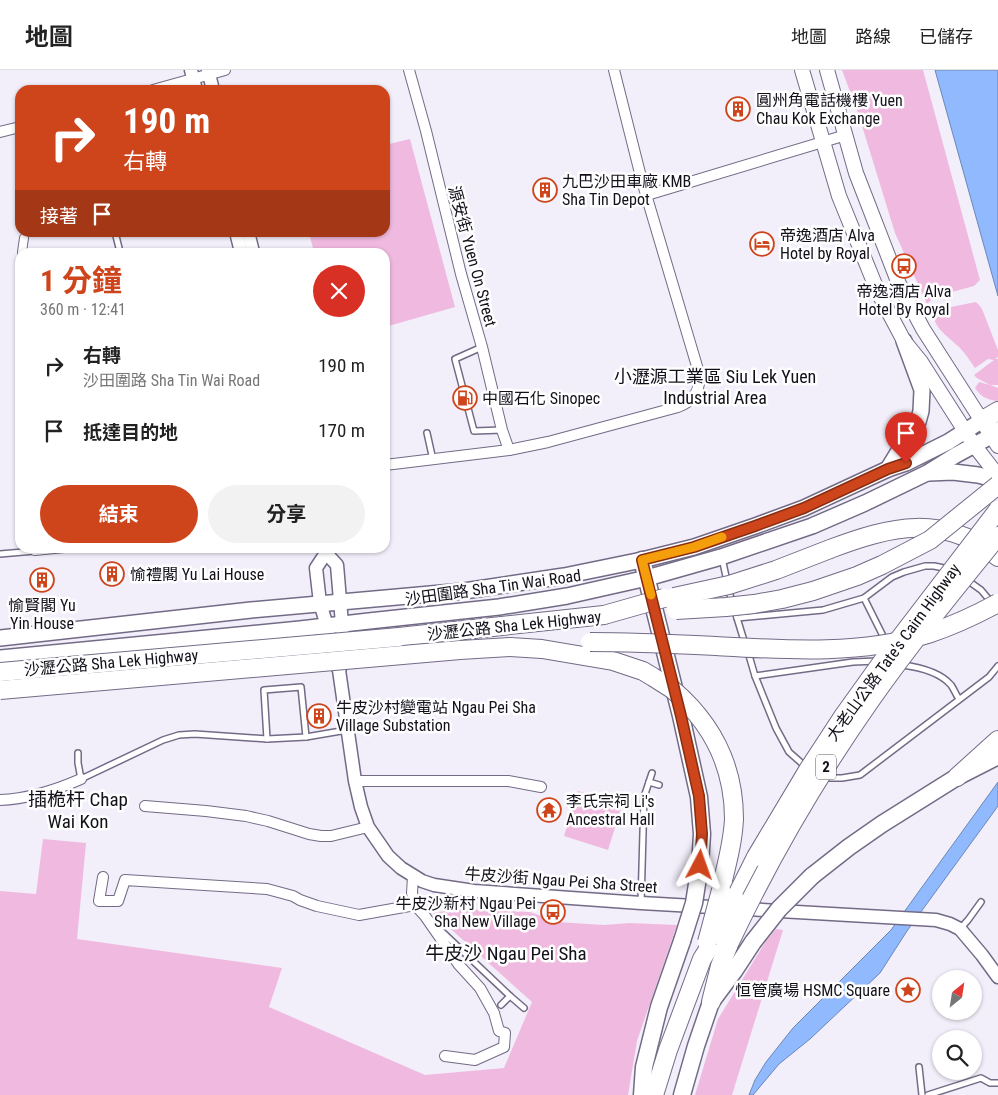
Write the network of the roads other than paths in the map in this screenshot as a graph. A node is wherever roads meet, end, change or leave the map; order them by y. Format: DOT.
graph roads {
  1 [pos="225,70"];
  2 [pos="409,70"];
  3 [pos="614,70"];
  4 [pos="802,70"];
  5 [pos="828,70"];
  6 [pos="208,72"];
  7 [pos="193,79"];
  8 [pos="171,85"];
  9 [pos="211,85"];
  10 [pos="15,128"];
  11 [pos="0,132"];
  12 [pos="846,135"];
  13 [pos="822,142"];
  14 [pos="647,195"];
  15 [pos="24,238"];
  16 [pos="23,248"];
  17 [pos="904,340"];
  18 [pos="482,347"];
  19 [pos="998,410"];
  20 [pos="502,430"];
  21 [pos="964,432"];
  22 [pos="427,433"];
  23 [pos="992,433"];
  24 [pos="974,445"];
  25 [pos="509,450"];
  26 [pos="433,460"];
  27 [pos="390,464"];
  28 [pos="888,469"];
  29 [pos="927,474"];
  30 [pos="998,476"];
  31 [pos="998,480"];
  32 [pos="998,485"];
  33 [pos="998,510"];
  34 [pos="998,536"];
  35 [pos="15,552"];
  36 [pos="324,553"];
  37 [pos="327,553"];
  38 [pos="0,554"];
  39 [pos="722,557"];
  40 [pos="998,557"];
  41 [pos="642,560"];
  42 [pos="647,578"];
  43 [pos="864,598"];
  44 [pos="339,601"];
  45 [pos="320,603"];
  46 [pos="998,603"];
  47 [pos="998,612"];
  48 [pos="604,615"];
  49 [pos="738,618"];
  50 [pos="342,624"];
  51 [pos="327,626"];
  52 [pos="0,638"];
  53 [pos="510,647"];
  54 [pos="0,658"];
  55 [pos="885,662"];
  56 [pos="998,666"];
  57 [pos="339,670"];
  58 [pos="0,672"];
  59 [pos="755,676"];
  60 [pos="0,690"];
  61 [pos="959,699"];
  62 [pos="348,730"];
  63 [pos="306,737"];
  64 [pos="267,739"];
  65 [pos="998,740"];
  66 [pos="78,753"];
  67 [pos="990,756"];
  68 [pos="812,770"];
  69 [pos="652,773"];
  70 [pos="818,774"];
  71 [pos="957,777"];
  72 [pos="81,779"];
  73 [pos="355,781"];
  74 [pos="649,782"];
  75 [pos="659,785"];
  76 [pos="541,787"];
  77 [pos="0,800"];
  78 [pos="145,806"];
  79 [pos="368,827"];
  80 [pos="412,876"];
  81 [pos="103,877"];
  82 [pos="981,902"];
  83 [pos="640,903"];
  84 [pos="415,905"];
  85 [pos="425,916"];
  86 [pos="960,929"];
  87 [pos="713,947"];
  88 [pos="998,977"];
  89 [pos="510,996"];
  90 [pos="711,1002"];
  91 [pos="501,1006"];
  92 [pos="524,1008"];
  93 [pos="445,1056"];
  94 [pos="919,1067"];
  95 [pos="998,1083"];
  96 [pos="642,1095"];
  97 [pos="654,1095"];
  98 [pos="682,1095"];
  99 [pos="922,1095"];
  100 [pos="928,1095"];
  1 -- 6 [label="street"];
  2 -- 18 [label="street, 源安街 Yuen On Street"];
  3 -- 14 [label="street"];
  4 -- 13 [label="main road"];
  5 -- 12 [label="main road"];
  6 -- 7 [label="street"];
  6 -- 9 [label="street"];
  7 -- 8 [label="street"];
  10 -- 11 [label="street"];
  12 -- 13 [label="street"];
  12 -- 23 [label="main road"];
  13 -- 14 [label="street"];
  13 -- 17 [label="main road"];
  14 -- 25 [label="street"];
  15 -- 16 [label="street"];
  17 -- 21 [label="main road"];
  17 -- 28 [label="main road"];
  18 -- 20 [label="street, 源安街 Yuen On Street"];
  18 -- 20 [label="lane"];
  19 -- 23 [label="highway"];
  20 -- 25 [label="street, 源安街 Yuen On Street"];
  21 -- 23 [label="main road, 沙田圍路 Sha Tin Wai Road"];
  21 -- 24 [label="main road"];
  21 -- 28 [label="main road, 沙田圍路 Sha Tin Wai Road"];
  22 -- 26 [label="lane"];
  23 -- 24 [label="main road, 沙田圍路 Sha Tin Wai Road"];
  24 -- 29 [label="main road, 沙田圍路 Sha Tin Wai Road"];
  24 -- 30 [label="main road"];
  25 -- 26 [label="street"];
  26 -- 27 [label="street"];
  28 -- 41 [label="main road, 沙田圍路 Sha Tin Wai Road"];
  29 -- 31 [label="main road"];
  29 -- 39 [label="main road, 沙田圍路 Sha Tin Wai Road"];
  32 -- 48 [label="highway, 沙瀝公路 Sha Lek Highway, bridge"];
  33 -- 87 [label="highway, 大老山公路 Tate's Cairn Highway / 2, bridge"];
  34 -- 87 [label="highway, 大老山公路 Tate's Cairn Highway / 2, bridge"];
  35 -- 38 [label="lane"];
  36 -- 45 [label="street, 牛皮沙街 Ngau Pei Sha Street"];
  37 -- 44 [label="street, 牛皮沙街 Ngau Pei Sha Street"];
  39 -- 42 [label="main road, 沙田圍路 Sha Tin Wai Road"];
  39 -- 49 [label="lane"];
  40 -- 48 [label="highway, bridge"];
  41 -- 42 [label="highway"];
  41 -- 44 [label="main road, 沙田圍路 Sha Tin Wai Road"];
  42 -- 50 [label="main road, 沙田圍路 Sha Tin Wai Road"];
  42 -- 96 [label="highway, bridge"];
  43 -- 47 [label="lane"];
  43 -- 49 [label="lane"];
  43 -- 61 [label="lane"];
  44 -- 45 [label="main road, 沙田圍路 Sha Tin Wai Road"];
  44 -- 50 [label="street, 牛皮沙街 Ngau Pei Sha Street"];
  45 -- 51 [label="street, 牛皮沙街 Ngau Pei Sha Street"];
  45 -- 52 [label="main road, 沙田圍路 Sha Tin Wai Road"];
  46 -- 53 [label="highway, 沙瀝公路 Sha Lek Highway, bridge"];
  48 -- 58 [label="highway, 沙瀝公路 Sha Lek Highway, bridge"];
  49 -- 59 [label="lane"];
  50 -- 51 [label="main road, 沙田圍路 Sha Tin Wai Road"];
  50 -- 57 [label="street, 牛皮沙街 Ngau Pei Sha Street"];
  51 -- 54 [label="main road, 沙田圍路 Sha Tin Wai Road"];
  51 -- 57 [label="street, 牛皮沙街 Ngau Pei Sha Street"];
  53 -- 60 [label="highway, 沙瀝公路 Sha Lek Highway, bridge"];
  53 -- 87 [label="highway, bridge"];
  55 -- 59 [label="lane"];
  56 -- 61 [label="lane"];
  57 -- 62 [label="street, 牛皮沙街 Ngau Pei Sha Street"];
  59 -- 68 [label="lane"];
  61 -- 70 [label="lane"];
  62 -- 63 [label="lane"];
  62 -- 73 [label="street, 牛皮沙街 Ngau Pei Sha Street"];
  63 -- 64 [label="lane"];
  63 -- 64 [label="lane"];
  64 -- 72 [label="lane"];
  65 -- 67 [label="highway"];
  66 -- 72 [label="lane"];
  67 -- 71 [label="highway"];
  69 -- 74 [label="lane"];
  71 -- 90 [label="highway, bridge"];
  72 -- 77 [label="street"];
  73 -- 76 [label="street"];
  73 -- 79 [label="street, 牛皮沙街 Ngau Pei Sha Street"];
  74 -- 75 [label="lane"];
  74 -- 83 [label="lane"];
  78 -- 79 [label="street"];
  79 -- 80 [label="street, 牛皮沙街 Ngau Pei Sha Street"];
  80 -- 83 [label="street, 牛皮沙街 Ngau Pei Sha Street"];
  80 -- 84 [label="street"];
  81 -- 84 [label="street"];
  82 -- 86 [label="lane"];
  83 -- 86 [label="street, 牛皮沙街 Ngau Pei Sha Street"];
  84 -- 85 [label="street"];
  85 -- 89 [label="lane"];
  85 -- 93 [label="street"];
  86 -- 88 [label="street"];
  87 -- 90 [label="highway, 大老山公路 Tate's Cairn Highway / 2"];
  87 -- 97 [label="highway, 大老山公路 Tate's Cairn Highway / 2"];
  89 -- 91 [label="lane"];
  89 -- 92 [label="lane"];
  90 -- 98 [label="highway, 大老山公路 Tate's Cairn Highway / 2"];
  94 -- 99 [label="lane"];
  95 -- 100 [label="lane"];
}
